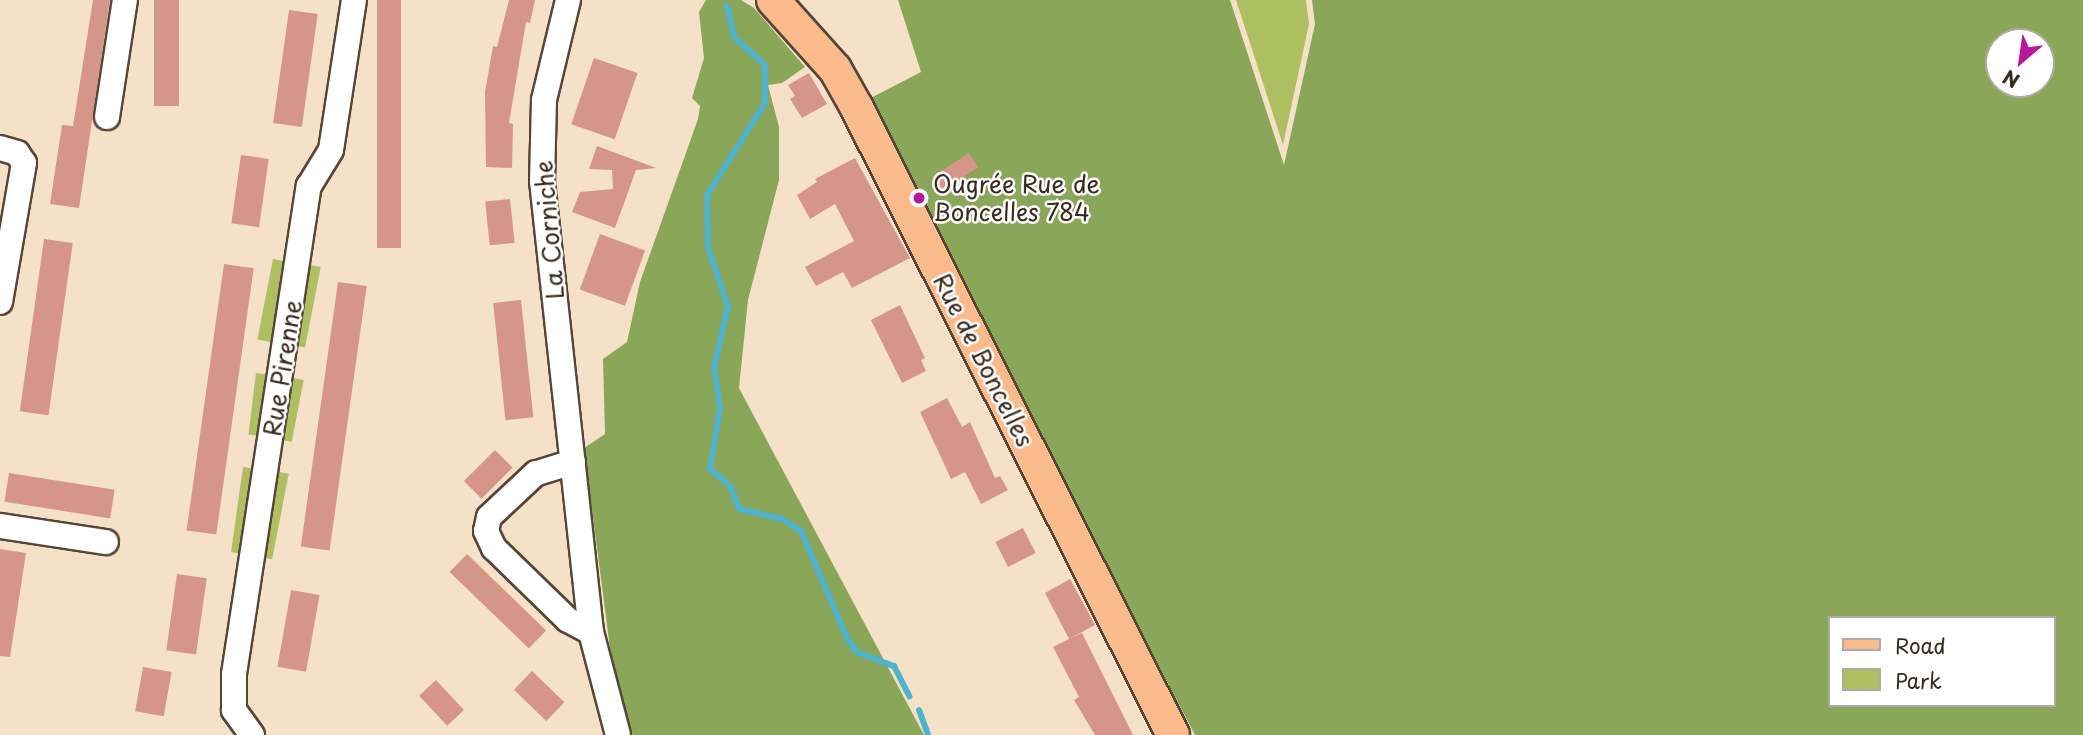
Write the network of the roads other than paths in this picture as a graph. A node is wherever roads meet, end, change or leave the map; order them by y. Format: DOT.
graph roads {
  1 [pos="125,0"];
  2 [pos="354,0"];
  3 [pos="568,0"];
  4 [pos="773,0"];
  5 [pos="107,117"];
  6 [pos="0,148"];
  7 [pos="0,302"];
  8 [pos="573,461"];
  9 [pos="0,526"];
  10 [pos="106,542"];
  11 [pos="591,632"];
  12 [pos="252,735"];
  13 [pos="618,735"];
  14 [pos="1173,735"];
  1 -- 5 [label="street"];
  2 -- 12 [label="street, Rue Pirenne"];
  3 -- 8 [label="street, La Corniche"];
  4 -- 14 [label="main road, Rue de Boncelles"];
  6 -- 7 [label="street"];
  8 -- 11 [label="street, La Corniche"];
  8 -- 11 [label="street"];
  9 -- 10 [label="street"];
  11 -- 13 [label="street, La Corniche"];
}
